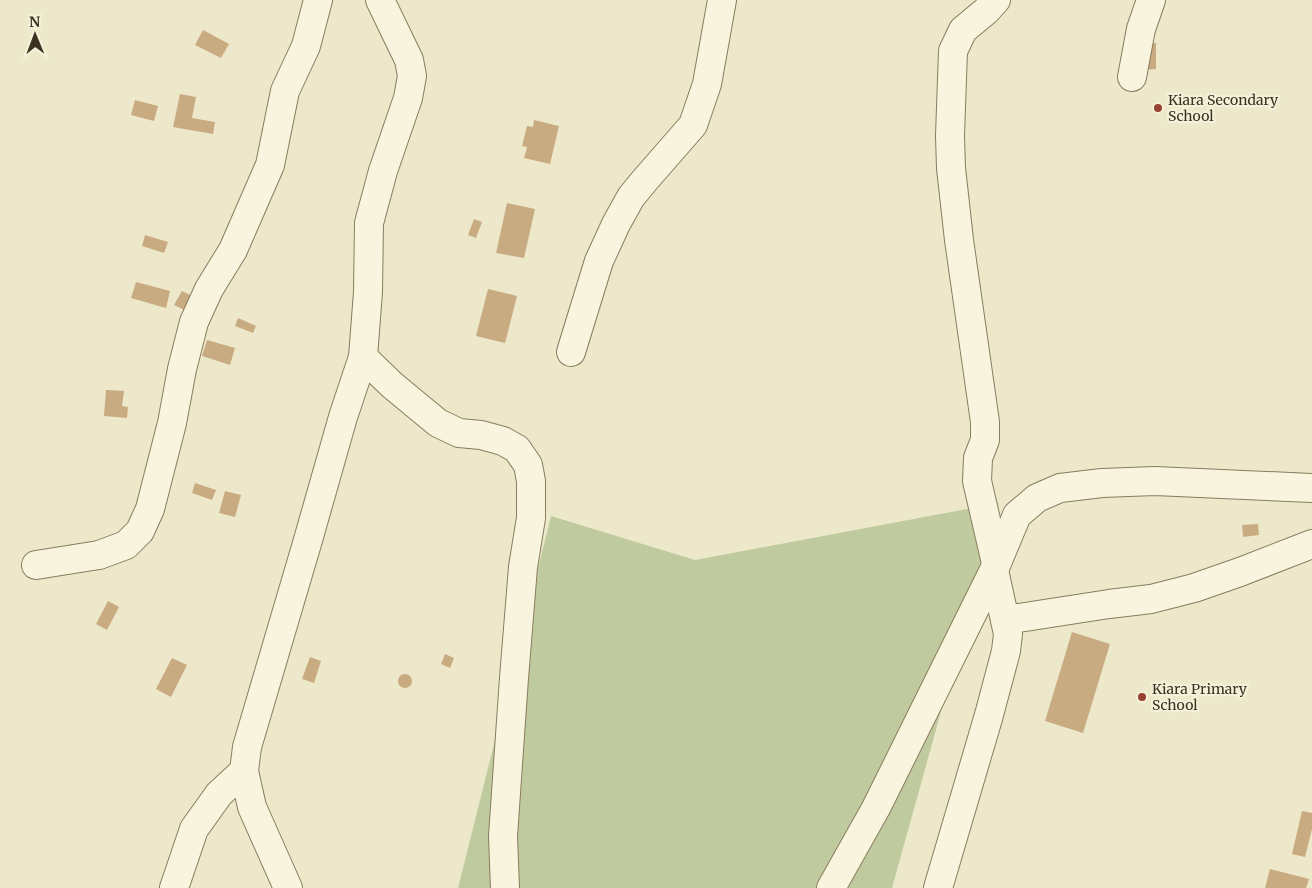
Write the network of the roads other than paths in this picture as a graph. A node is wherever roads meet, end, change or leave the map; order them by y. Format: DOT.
graph roads {
  1 [pos="318,0"];
  2 [pos="380,0"];
  3 [pos="722,0"];
  4 [pos="996,0"];
  5 [pos="1151,0"];
  6 [pos="1132,77"];
  7 [pos="571,352"];
  8 [pos="363,357"];
  9 [pos="1312,488"];
  10 [pos="1312,544"];
  11 [pos="36,565"];
  12 [pos="995,566"];
  13 [pos="1005,620"];
  14 [pos="244,771"];
  15 [pos="174,888"];
  16 [pos="288,888"];
  17 [pos="505,888"];
  18 [pos="831,888"];
  19 [pos="938,888"];
  1 -- 11 [label="street"];
  2 -- 8 [label="street"];
  3 -- 7 [label="street"];
  4 -- 12 [label="street"];
  5 -- 6 [label="street"];
  8 -- 14 [label="street"];
  8 -- 17 [label="street"];
  9 -- 12 [label="street"];
  10 -- 13 [label="street"];
  12 -- 13 [label="street"];
  12 -- 18 [label="street"];
  13 -- 19 [label="street"];
  14 -- 15 [label="street"];
  14 -- 16 [label="street"];
}
